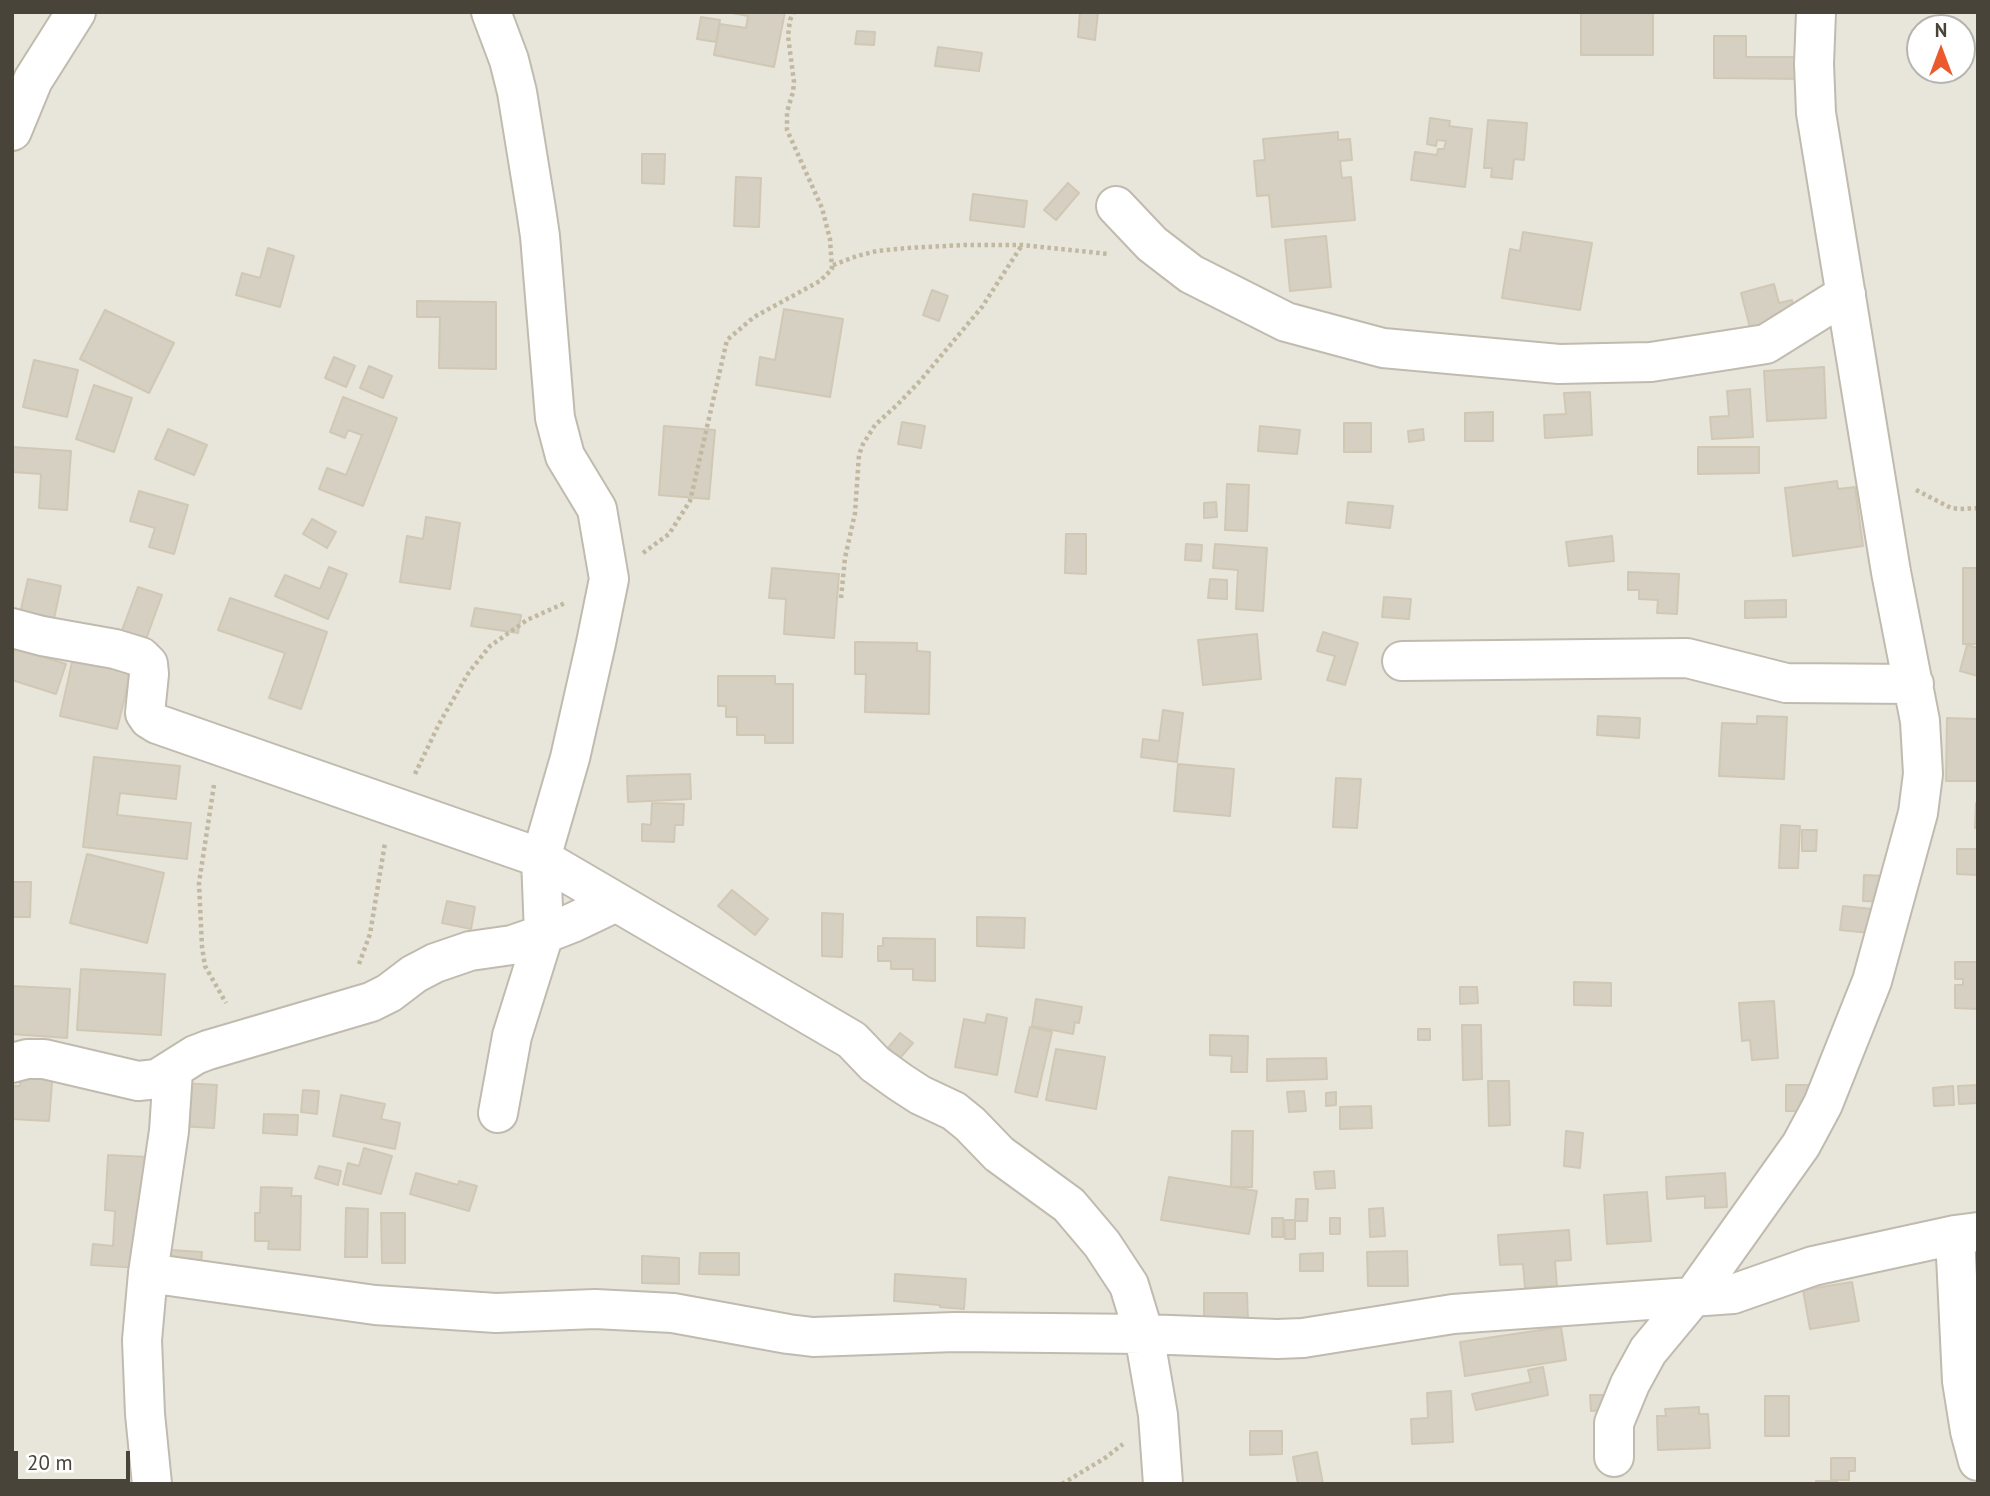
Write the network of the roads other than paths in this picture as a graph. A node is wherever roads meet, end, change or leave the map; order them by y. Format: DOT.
graph roads {
  1 [pos="76,12"];
  2 [pos="491,12"];
  3 [pos="1816,12"];
  4 [pos="12,131"];
  5 [pos="1116,206"];
  6 [pos="1846,294"];
  7 [pos="12,628"];
  8 [pos="1402,661"];
  9 [pos="1914,684"];
  10 [pos="541,858"];
  11 [pos="616,902"];
  12 [pos="544,934"];
  13 [pos="12,1063"];
  14 [pos="173,1071"];
  15 [pos="498,1113"];
  16 [pos="1966,1234"];
  17 [pos="148,1273"];
  18 [pos="1692,1298"];
  19 [pos="1144,1334"];
  20 [pos="1614,1457"];
  21 [pos="1978,1461"];
  22 [pos="152,1484"];
  23 [pos="1163,1484"];
  1 -- 4 [label="street"];
  2 -- 10 [label="street"];
  3 -- 6 [label="street"];
  5 -- 6 [label="street"];
  6 -- 9 [label="street"];
  7 -- 10 [label="street"];
  8 -- 9 [label="street"];
  9 -- 18 [label="street"];
  10 -- 11 [label="street"];
  10 -- 12 [label="street"];
  11 -- 12 [label="street"];
  11 -- 19 [label="street"];
  12 -- 14 [label="street"];
  12 -- 15 [label="street"];
  13 -- 14 [label="street"];
  14 -- 17 [label="street"];
  16 -- 18 [label="street"];
  16 -- 21 [label="street"];
  17 -- 19 [label="street"];
  17 -- 22 [label="street"];
  18 -- 19 [label="street"];
  18 -- 20 [label="street"];
  19 -- 23 [label="street"];
}
